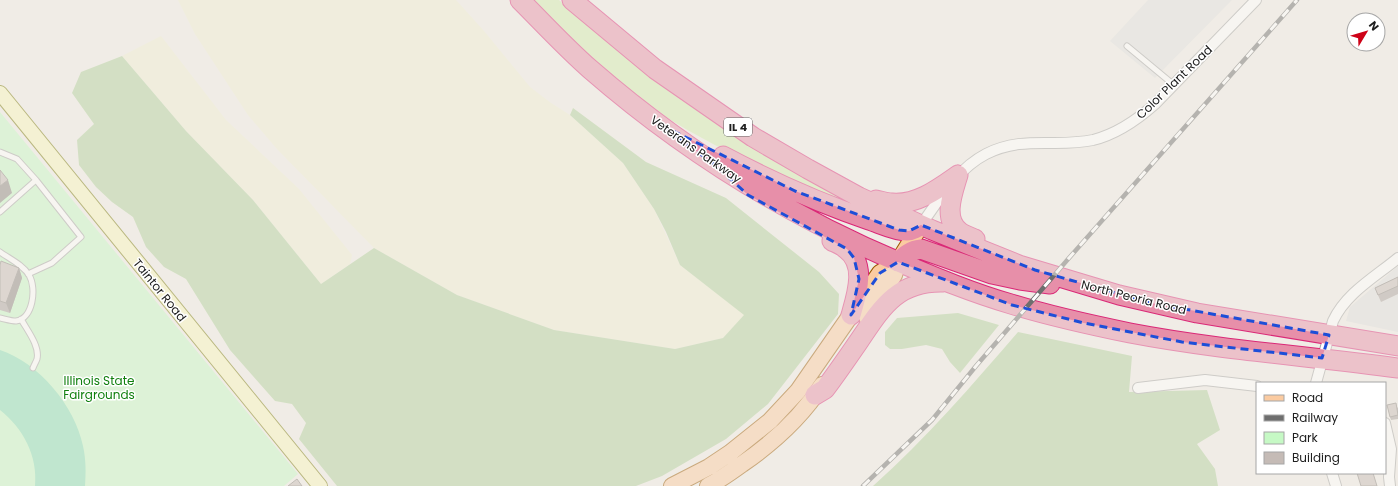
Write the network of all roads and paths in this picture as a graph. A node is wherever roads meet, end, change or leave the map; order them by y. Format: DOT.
graph roads {
  1 [pos="520,0"];
  2 [pos="572,0"];
  3 [pos="1252,1"];
  4 [pos="1127,46"];
  5 [pos="1174,85"];
  6 [pos="0,93"];
  7 [pos="661,125"];
  8 [pos="0,152"];
  9 [pos="714,164"];
  10 [pos="958,175"];
  11 [pos="36,180"];
  12 [pos="859,197"];
  13 [pos="0,212"];
  14 [pos="921,225"];
  15 [pos="0,252"];
  16 [pos="1398,258"];
  17 [pos="898,262"];
  18 [pos="1019,265"];
  19 [pos="28,274"];
  20 [pos="948,283"];
  21 [pos="1119,295"];
  22 [pos="851,314"];
  23 [pos="0,318"];
  24 [pos="21,319"];
  25 [pos="1329,335"];
  26 [pos="1398,346"];
  27 [pos="1322,358"];
  28 [pos="33,368"];
  29 [pos="1398,368"];
  30 [pos="1316,382"];
  31 [pos="1256,386"];
  32 [pos="1138,388"];
  33 [pos="815,395"];
  34 [pos="1386,427"];
  35 [pos="1332,474"];
  36 [pos="320,486"];
  37 [pos="672,486"];
  38 [pos="708,486"];
  39 [pos="1336,486"];
  40 [pos="1390,486"];
  1 -- 7 [label="highway, Veterans Parkway"];
  2 -- 12 [label="highway, IL 4"];
  3 -- 5 [label="street, Color Plant Road"];
  4 -- 5 [label="lane"];
  5 -- 10 [label="street, Color Plant Road"];
  6 -- 36 [label="main road, Taintor Road"];
  7 -- 9 [label="highway, Veterans Parkway"];
  7 -- 14 [label="highway"];
  8 -- 11 [label="lane"];
  9 -- 17 [label="highway, Veterans Parkway"];
  9 -- 22 [label="highway"];
  10 -- 12 [label="highway"];
  10 -- 14 [label="street, Color Plant Road"];
  10 -- 18 [label="highway"];
  11 -- 13 [label="lane"];
  11 -- 19 [label="lane"];
  12 -- 14 [label="highway, IL 4"];
  14 -- 17 [label="main road"];
  14 -- 18 [label="highway, North Peoria Road"];
  15 -- 19 [label="lane"];
  16 -- 25 [label="street"];
  17 -- 20 [label="highway"];
  17 -- 21 [label="highway"];
  17 -- 22 [label="main road"];
  17 -- 33 [label="main road"];
  18 -- 21 [label="highway, North Peoria Road"];
  19 -- 24 [label="lane"];
  20 -- 27 [label="highway"];
  20 -- 33 [label="highway"];
  21 -- 25 [label="highway, North Peoria Road"];
  22 -- 37 [label="main road"];
  23 -- 24 [label="lane"];
  24 -- 28 [label="lane"];
  25 -- 26 [label="highway, North Peoria Road"];
  25 -- 27 [label="street"];
  27 -- 29 [label="highway"];
  27 -- 30 [label="street"];
  31 -- 32 [label="street"];
  33 -- 38 [label="main road"];
  34 -- 40 [label="street"];
  35 -- 39 [label="street"];
}
